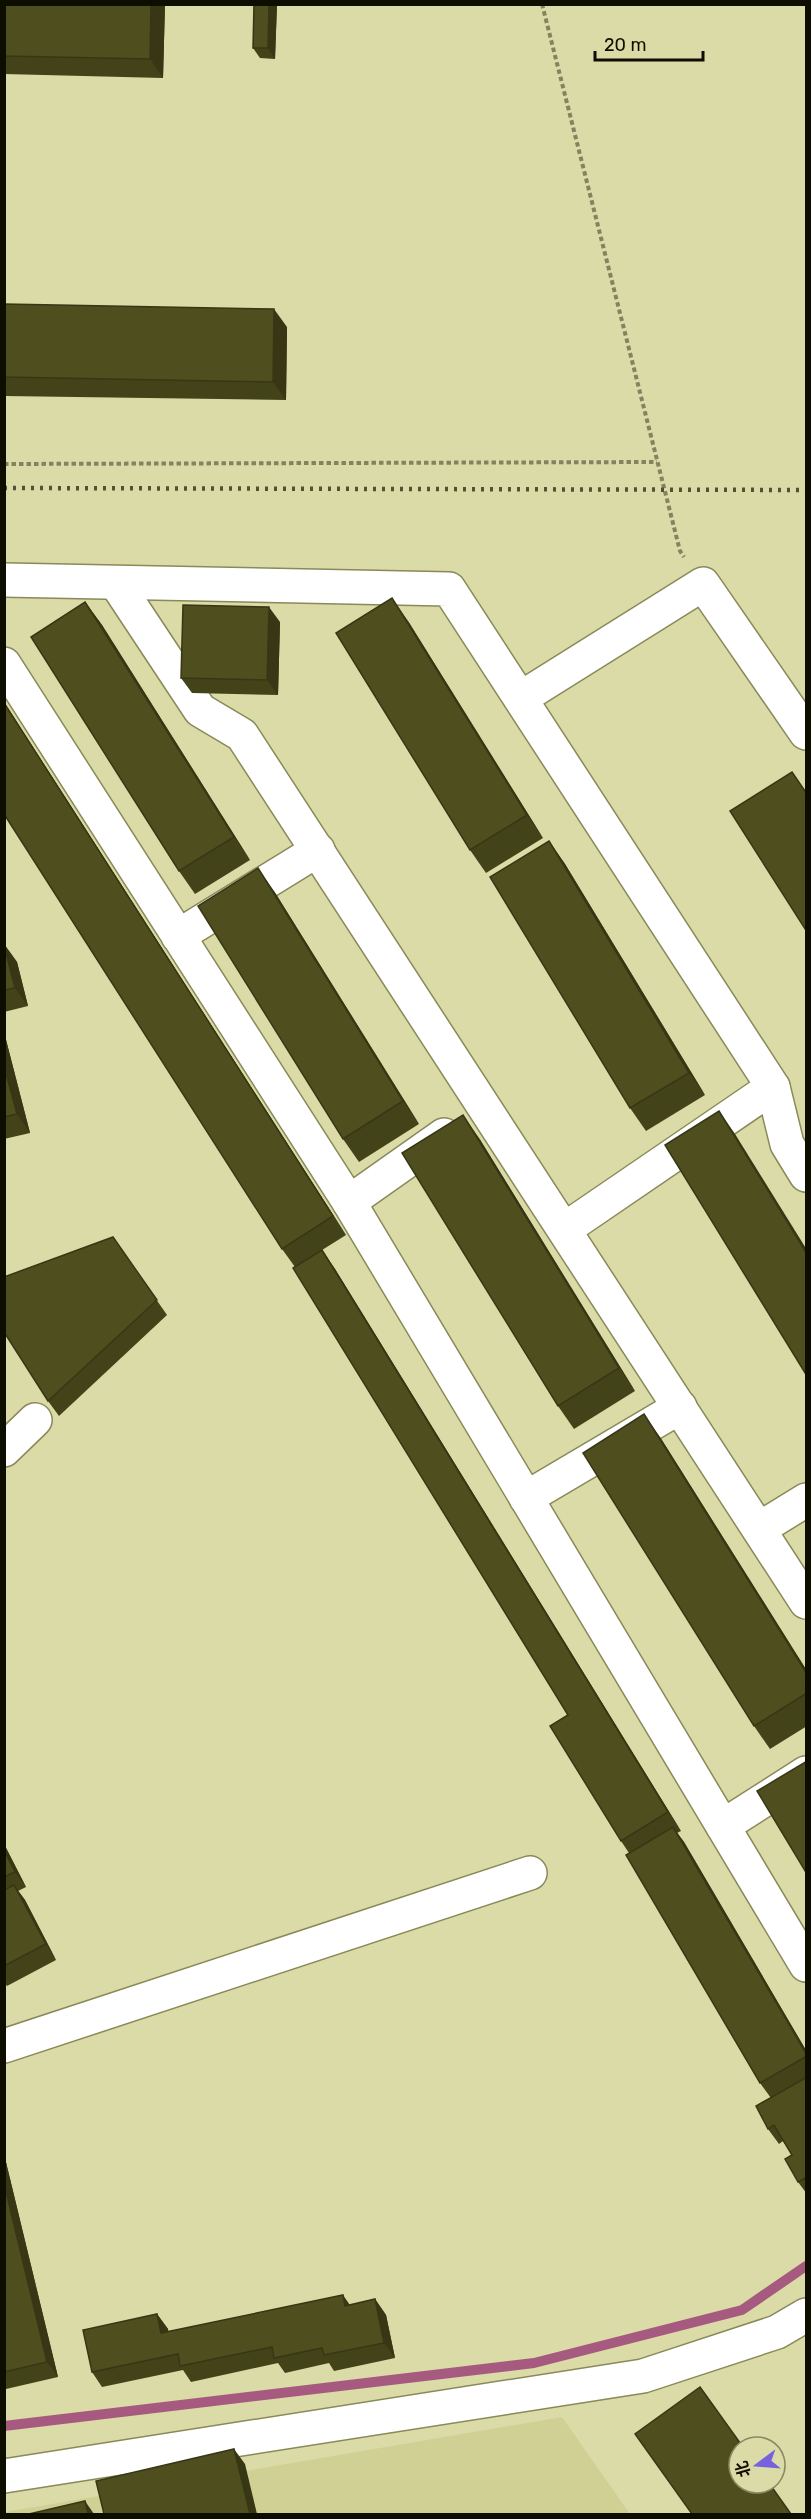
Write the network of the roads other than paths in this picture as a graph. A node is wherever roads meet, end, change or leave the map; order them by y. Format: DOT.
graph roads {
  1 [pos="4,580"];
  2 [pos="116,583"];
  3 [pos="4,664"];
  4 [pos="521,698"];
  5 [pos="807,733"];
  6 [pos="318,850"];
  7 [pos="178,936"];
  8 [pos="773,1087"];
  9 [pos="485,1107"];
  10 [pos="807,1175"];
  11 [pos="349,1202"];
  12 [pos="565,1229"];
  13 [pos="680,1407"];
  14 [pos="35,1420"];
  15 [pos="4,1450"];
  16 [pos="526,1498"];
  17 [pos="807,1500"];
  18 [pos="759,1529"];
  19 [pos="807,1602"];
  20 [pos="807,1773"];
  21 [pos="723,1826"];
  22 [pos="530,1873"];
  23 [pos="807,1965"];
  24 [pos="4,2046"];
  25 [pos="807,2315"];
  26 [pos="4,2476"];
  1 -- 2 [label="street"];
  2 -- 4 [label="street"];
  2 -- 6 [label="street"];
  3 -- 7 [label="street"];
  4 -- 5 [label="street"];
  4 -- 8 [label="street"];
  6 -- 7 [label="street"];
  6 -- 9 [label="street"];
  7 -- 11 [label="street"];
  8 -- 10 [label="street"];
  8 -- 12 [label="street"];
  9 -- 11 [label="street"];
  9 -- 12 [label="street"];
  11 -- 16 [label="street"];
  12 -- 13 [label="street"];
  13 -- 16 [label="street"];
  13 -- 18 [label="street"];
  14 -- 15 [label="street"];
  16 -- 21 [label="street"];
  17 -- 18 [label="street"];
  18 -- 19 [label="street"];
  20 -- 21 [label="street"];
  21 -- 23 [label="street"];
  22 -- 24 [label="street"];
  25 -- 26 [label="street"];
}
